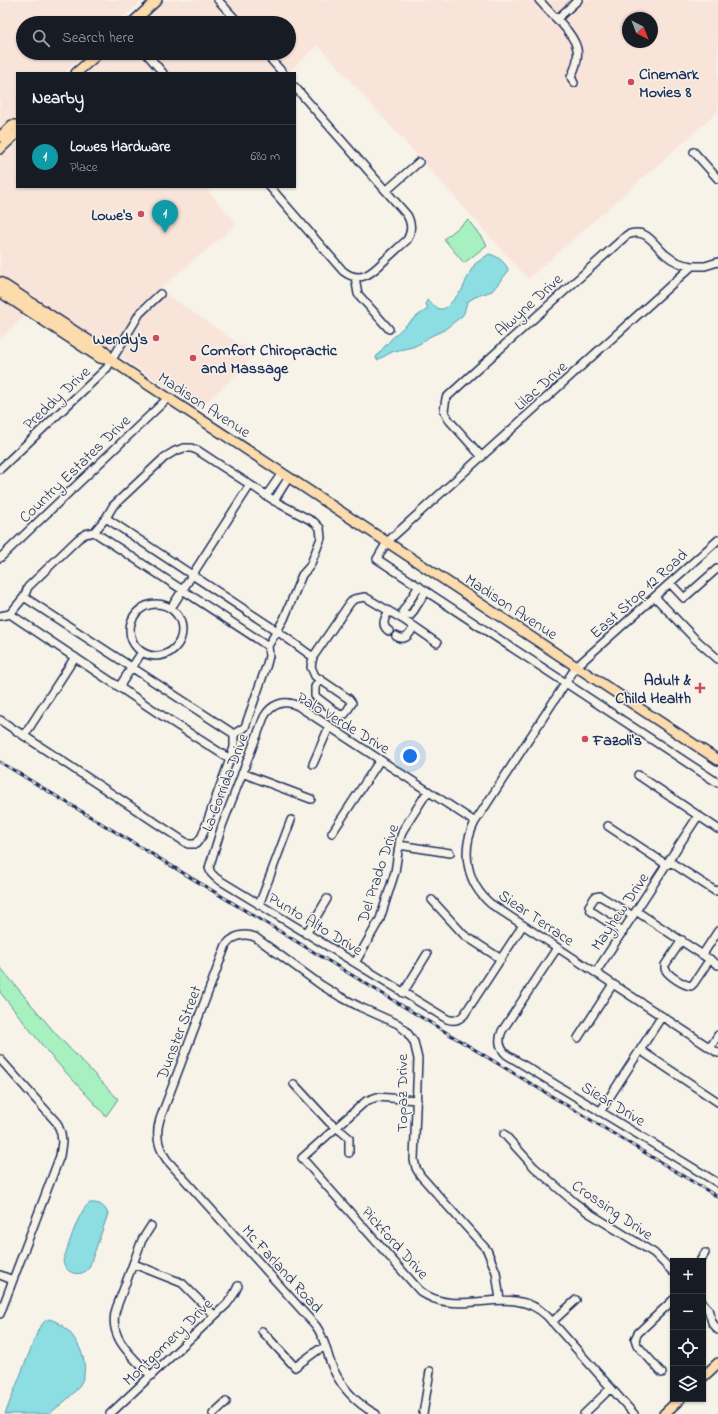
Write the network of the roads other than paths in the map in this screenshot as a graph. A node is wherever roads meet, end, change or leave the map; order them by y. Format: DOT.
graph roads {
  1 [pos="157,0"];
  2 [pos="218,0"];
  3 [pos="539,0"];
  4 [pos="578,0"];
  5 [pos="140,16"];
  6 [pos="233,16"];
  7 [pos="557,19"];
  8 [pos="91,60"];
  9 [pos="152,60"];
  10 [pos="271,60"];
  11 [pos="77,72"];
  12 [pos="162,72"];
  13 [pos="282,72"];
  14 [pos="574,83"];
  15 [pos="296,88"];
  16 [pos="16,125"];
  17 [pos="16,134"];
  18 [pos="0,137"];
  19 [pos="0,149"];
  20 [pos="694,152"];
  21 [pos="419,162"];
  22 [pos="716,174"];
  23 [pos="271,188"];
  24 [pos="386,191"];
  25 [pos="718,262"];
  26 [pos="692,266"];
  27 [pos="356,277"];
  28 [pos="0,282"];
  29 [pos="0,292"];
  30 [pos="160,294"];
  31 [pos="389,329"];
  32 [pos="111,360"];
  33 [pos="168,398"];
  34 [pos="482,457"];
  35 [pos="0,469"];
  36 [pos="285,475"];
  37 [pos="250,485"];
  38 [pos="266,496"];
  39 [pos="274,501"];
  40 [pos="106,518"];
  41 [pos="94,532"];
  42 [pos="718,540"];
  43 [pos="387,542"];
  44 [pos="0,558"];
  45 [pos="718,568"];
  46 [pos="192,575"];
  47 [pos="670,583"];
  48 [pos="419,586"];
  49 [pos="182,590"];
  50 [pos="426,591"];
  51 [pos="24,597"];
  52 [pos="655,597"];
  53 [pos="171,608"];
  54 [pos="389,611"];
  55 [pos="10,614"];
  56 [pos="0,616"];
  57 [pos="405,618"];
  58 [pos="414,627"];
  59 [pos="277,631"];
  60 [pos="389,631"];
  61 [pos="396,636"];
  62 [pos="437,643"];
  63 [pos="268,646"];
  64 [pos="142,652"];
  65 [pos="75,657"];
  66 [pos="313,657"];
  67 [pos="718,659"];
  68 [pos="131,667"];
  69 [pos="576,667"];
  70 [pos="320,679"];
  71 [pos="566,683"];
  72 [pos="119,687"];
  73 [pos="279,704"];
  74 [pos="0,720"];
  75 [pos="329,727"];
  76 [pos="234,734"];
  77 [pos="24,736"];
  78 [pos="230,759"];
  79 [pos="380,760"];
  80 [pos="718,760"];
  81 [pos="313,764"];
  82 [pos="242,773"];
  83 [pos="638,775"];
  84 [pos="718,783"];
  85 [pos="428,791"];
  86 [pos="311,799"];
  87 [pos="698,816"];
  88 [pos="291,820"];
  89 [pos="475,822"];
  90 [pos="608,826"];
  91 [pos="718,830"];
  92 [pos="332,833"];
  93 [pos="399,845"];
  94 [pos="450,854"];
  95 [pos="668,863"];
  96 [pos="214,876"];
  97 [pos="718,890"];
  98 [pos="327,899"];
  99 [pos="432,900"];
  100 [pos="259,905"];
  101 [pos="635,913"];
  102 [pos="523,925"];
  103 [pos="718,931"];
  104 [pos="623,932"];
  105 [pos="306,934"];
  106 [pos="238,936"];
  107 [pos="682,940"];
  108 [pos="558,948"];
  109 [pos="427,954"];
  110 [pos="703,954"];
  111 [pos="501,959"];
  112 [pos="710,960"];
  113 [pos="355,964"];
  114 [pos="718,964"];
  115 [pos="596,972"];
  116 [pos="613,984"];
  117 [pos="403,993"];
  118 [pos="662,1016"];
  119 [pos="718,1035"];
  120 [pos="578,1038"];
  121 [pos="710,1048"];
  122 [pos="640,1050"];
  123 [pos="718,1053"];
  124 [pos="0,1059"];
  125 [pos="294,1084"];
  126 [pos="417,1100"];
  127 [pos="718,1102"];
  128 [pos="600,1112"];
  129 [pos="336,1128"];
  130 [pos="504,1134"];
  131 [pos="159,1145"];
  132 [pos="349,1153"];
  133 [pos="718,1183"];
  134 [pos="151,1226"];
  135 [pos="705,1253"];
  136 [pos="702,1258"];
  137 [pos="134,1264"];
  138 [pos="670,1269"];
  139 [pos="0,1275"];
  140 [pos="13,1280"];
  141 [pos="238,1286"];
  142 [pos="500,1300"];
  143 [pos="576,1300"];
  144 [pos="670,1303"];
  145 [pos="706,1307"];
  146 [pos="0,1314"];
  147 [pos="214,1315"];
  148 [pos="552,1322"];
  149 [pos="718,1330"];
  150 [pos="262,1331"];
  151 [pos="326,1347"];
  152 [pos="718,1363"];
  153 [pos="430,1371"];
  154 [pos="662,1373"];
  155 [pos="706,1374"];
  156 [pos="151,1376"];
  157 [pos="611,1388"];
  158 [pos="226,1402"];
  159 [pos="677,1402"];
  160 [pos="110,1414"];
  161 [pos="212,1414"];
  162 [pos="376,1414"];
  163 [pos="423,1414"];
  164 [pos="584,1414"];
  165 [pos="634,1414"];
  166 [pos="664,1414"];
  1 -- 5 [label="main road"];
  2 -- 6 [label="street"];
  3 -- 7 [label="street"];
  4 -- 7 [label="street"];
  7 -- 14 [label="street"];
  8 -- 11 [label="main road"];
  9 -- 12 [label="street"];
  10 -- 13 [label="street"];
  15 -- 24 [label="street"];
  16 -- 18 [label="main road"];
  17 -- 19 [label="main road"];
  20 -- 22 [label="street"];
  21 -- 24 [label="street"];
  23 -- 27 [label="street"];
  24 -- 27 [label="street"];
  25 -- 26 [label="street"];
  26 -- 34 [label="street, Lilac Drive"];
  26 -- 34 [label="street, Alwyne Drive"];
  27 -- 31 [label="street"];
  28 -- 32 [label="main road, Madison Avenue"];
  29 -- 32 [label="main road, Madison Avenue"];
  30 -- 32 [label="street, Preddy Drive"];
  32 -- 33 [label="main road, Madison Avenue"];
  32 -- 35 [label="street, Preddy Drive"];
  33 -- 36 [label="main road, Madison Avenue"];
  33 -- 44 [label="street, Country Estates Drive"];
  34 -- 43 [label="street, Lilac Drive"];
  36 -- 38 [label="street"];
  36 -- 39 [label="street"];
  36 -- 43 [label="main road, Madison Avenue"];
  37 -- 38 [label="street"];
  37 -- 40 [label="street"];
  37 -- 46 [label="street"];
  38 -- 39 [label="street"];
  39 -- 59 [label="street"];
  40 -- 41 [label="street"];
  40 -- 46 [label="street"];
  41 -- 49 [label="street"];
  41 -- 51 [label="street"];
  42 -- 47 [label="street, East Stop 12 Road"];
  43 -- 48 [label="street, Lilac Drive"];
  43 -- 69 [label="main road, Madison Avenue"];
  45 -- 47 [label="street"];
  46 -- 49 [label="street"];
  46 -- 59 [label="street"];
  47 -- 52 [label="street, East Stop 12 Road"];
  48 -- 50 [label="street"];
  48 -- 57 [label="street"];
  49 -- 53 [label="street"];
  49 -- 63 [label="street"];
  50 -- 57 [label="street"];
  50 -- 71 [label="street"];
  51 -- 55 [label="street"];
  51 -- 68 [label="street"];
  52 -- 67 [label="street"];
  52 -- 69 [label="street, East Stop 12 Road"];
  53 -- 64 [label="street"];
  53 -- 64 [label="street"];
  54 -- 57 [label="street"];
  54 -- 60 [label="street"];
  54 -- 66 [label="street"];
  55 -- 56 [label="street"];
  55 -- 65 [label="street"];
  57 -- 58 [label="street"];
  58 -- 61 [label="street"];
  58 -- 62 [label="street"];
  59 -- 63 [label="street"];
  59 -- 66 [label="street"];
  63 -- 76 [label="street"];
  64 -- 68 [label="street"];
  65 -- 72 [label="street"];
  65 -- 77 [label="street"];
  66 -- 70 [label="street"];
  68 -- 72 [label="street"];
  68 -- 76 [label="street"];
  69 -- 71 [label="street, Siear Terrace"];
  69 -- 80 [label="main road, Madison Avenue"];
  70 -- 70 [label="street"];
  71 -- 84 [label="street"];
  71 -- 89 [label="street, Siear Terrace"];
  72 -- 78 [label="street"];
  73 -- 75 [label="street, Palo Verde Drive"];
  73 -- 82 [label="street, La Corrida Drive"];
  74 -- 77 [label="street"];
  75 -- 79 [label="street, Palo Verde Drive"];
  75 -- 81 [label="street"];
  76 -- 78 [label="street"];
  77 -- 78 [label="street"];
  79 -- 85 [label="street, Palo Verde Drive"];
  79 -- 92 [label="street"];
  82 -- 86 [label="street"];
  82 -- 96 [label="street, La Corrida Drive"];
  83 -- 87 [label="street"];
  85 -- 89 [label="street, Palo Verde Drive"];
  85 -- 93 [label="street, Del Prado Drive"];
  87 -- 91 [label="street"];
  87 -- 95 [label="street, Mayhew Drive"];
  88 -- 100 [label="street"];
  89 -- 102 [label="street, Siear Terrace"];
  90 -- 95 [label="street, Mayhew Drive"];
  93 -- 94 [label="street"];
  93 -- 113 [label="street, Del Prado Drive"];
  95 -- 97 [label="street"];
  95 -- 101 [label="street, Mayhew Drive"];
  96 -- 100 [label="street, Punto Alto Drive"];
  98 -- 105 [label="street"];
  99 -- 111 [label="street"];
  100 -- 105 [label="street, Punto Alto Drive"];
  101 -- 104 [label="street, Mayhew Drive"];
  101 -- 104 [label="street"];
  101 -- 107 [label="street"];
  102 -- 108 [label="street, Siear Terrace"];
  102 -- 111 [label="street"];
  103 -- 110 [label="street"];
  104 -- 115 [label="street, Mayhew Drive"];
  105 -- 113 [label="street, Punto Alto Drive"];
  106 -- 126 [label="street, Topaz Drive"];
  106 -- 131 [label="street, Dunster Street"];
  107 -- 110 [label="street"];
  107 -- 112 [label="street"];
  108 -- 115 [label="street, Siear Terrace"];
  108 -- 128 [label="street, Siear Drive"];
  109 -- 117 [label="street"];
  110 -- 112 [label="street"];
  111 -- 117 [label="street, Punto Alto Drive"];
  112 -- 114 [label="street"];
  113 -- 117 [label="street, Punto Alto Drive"];
  115 -- 116 [label="street, Siear Terrace"];
  116 -- 118 [label="street, Siear Terrace"];
  116 -- 120 [label="street"];
  118 -- 121 [label="street, Siear Terrace"];
  118 -- 122 [label="street"];
  119 -- 121 [label="street"];
  121 -- 123 [label="street, Siear Terrace"];
  122 -- 127 [label="street"];
  122 -- 128 [label="street"];
  124 -- 140 [label="street"];
  125 -- 129 [label="street"];
  126 -- 129 [label="street"];
  126 -- 142 [label="street, Topaz Drive"];
  128 -- 133 [label="street, Siear Drive"];
  129 -- 132 [label="street"];
  129 -- 142 [label="street, Pickford Drive"];
  130 -- 138 [label="street, Crossing Drive"];
  131 -- 151 [label="street, Mc Farland Road"];
  134 -- 137 [label="street"];
  135 -- 136 [label="street"];
  137 -- 147 [label="street"];
  137 -- 156 [label="street"];
  139 -- 140 [label="street"];
  140 -- 146 [label="street"];
  141 -- 147 [label="street, Montgomery Drive"];
  142 -- 148 [label="street, Pickford Drive"];
  143 -- 148 [label="street"];
  144 -- 154 [label="street"];
  145 -- 149 [label="street"];
  147 -- 156 [label="street, Montgomery Drive"];
  148 -- 157 [label="street, Pickford Drive"];
  150 -- 151 [label="street"];
  151 -- 162 [label="street, Mc Farland Road"];
  152 -- 155 [label="main road"];
  153 -- 163 [label="street"];
  156 -- 160 [label="street, Montgomery Drive"];
  157 -- 164 [label="street"];
  157 -- 165 [label="street, Pickford Drive"];
  158 -- 161 [label="street"];
  159 -- 166 [label="main road"];
}
